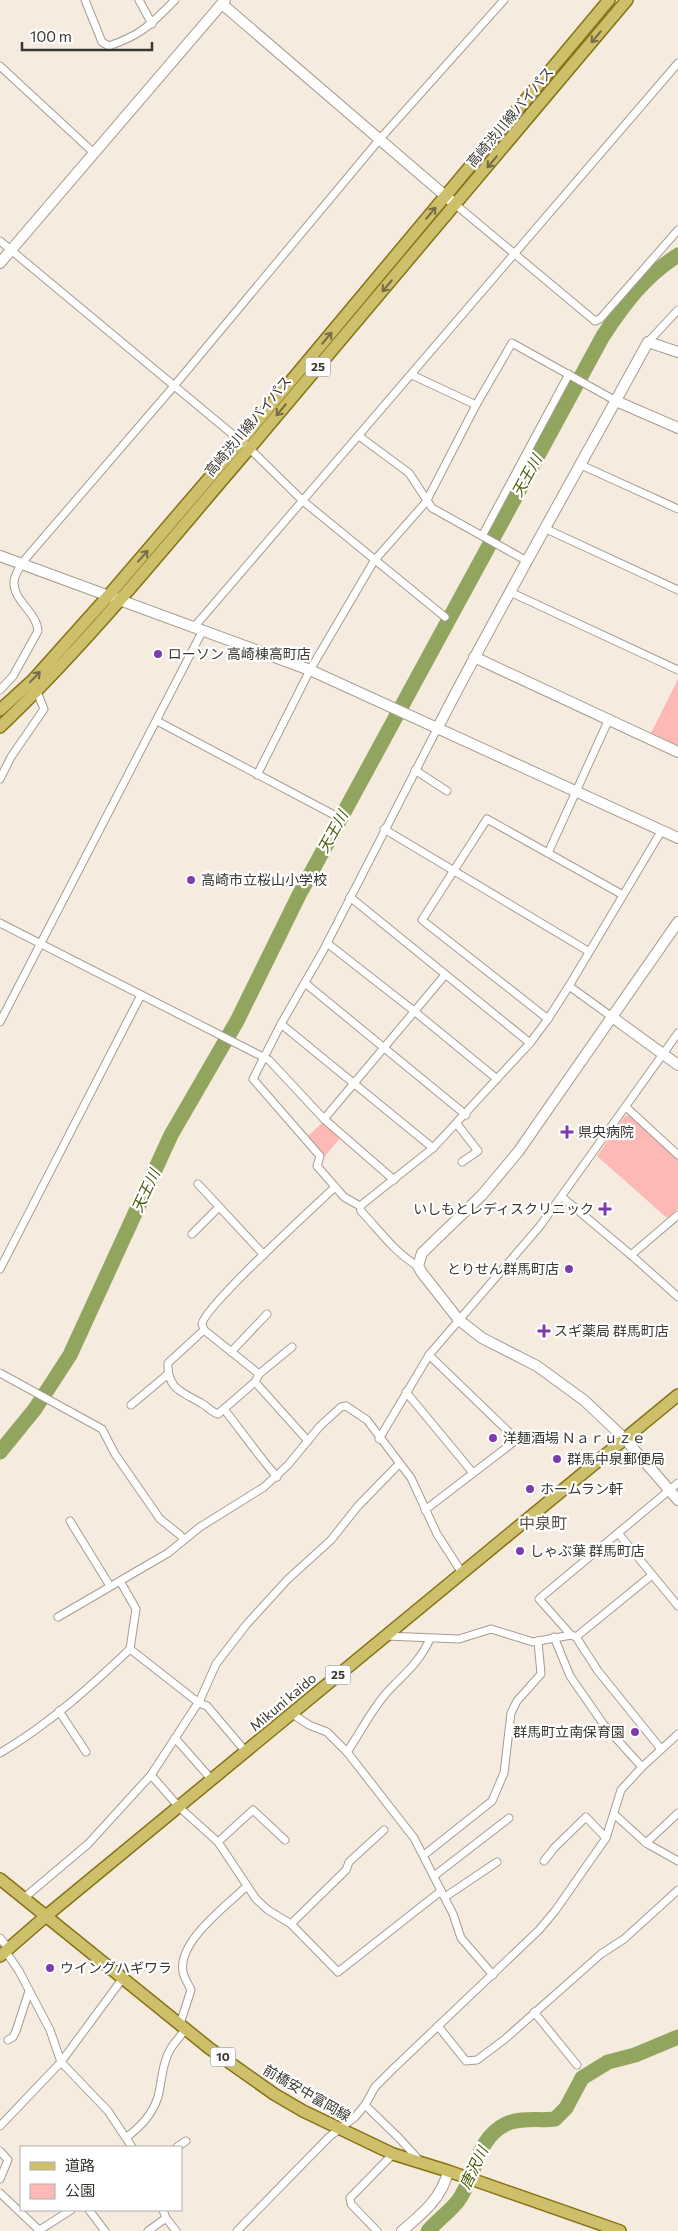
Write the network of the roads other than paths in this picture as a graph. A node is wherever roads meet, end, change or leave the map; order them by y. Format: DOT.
graph roads {
  1 [pos="85,0"];
  2 [pos="139,0"];
  3 [pos="175,0"];
  4 [pos="504,0"];
  5 [pos="609,0"];
  6 [pos="627,0"];
  7 [pos="223,1"];
  8 [pos="152,24"];
  9 [pos="678,63"];
  10 [pos="0,66"];
  11 [pos="379,140"];
  12 [pos="94,153"];
  13 [pos="445,196"];
  14 [pos="456,205"];
  15 [pos="678,230"];
  16 [pos="0,241"];
  17 [pos="11,250"];
  18 [pos="514,254"];
  19 [pos="0,263"];
  20 [pos="678,310"];
  21 [pos="648,342"];
  22 [pos="678,352"];
  23 [pos="412,375"];
  24 [pos="571,375"];
  25 [pos="174,386"];
  26 [pos="616,400"];
  27 [pos="476,405"];
  28 [pos="678,428"];
  29 [pos="359,436"];
  30 [pos="245,445"];
  31 [pos="581,465"];
  32 [pos="303,501"];
  33 [pos="426,502"];
  34 [pos="678,509"];
  35 [pos="544,528"];
  36 [pos="485,538"];
  37 [pos="0,556"];
  38 [pos="374,561"];
  39 [pos="527,561"];
  40 [pos="21,564"];
  41 [pos="678,590"];
  42 [pos="510,592"];
  43 [pos="109,596"];
  44 [pos="121,599"];
  45 [pos="445,617"];
  46 [pos="199,628"];
  47 [pos="474,657"];
  48 [pos="310,670"];
  49 [pos="678,670"];
  50 [pos="0,690"];
  51 [pos="37,692"];
  52 [pos="0,710"];
  53 [pos="609,719"];
  54 [pos="157,721"];
  55 [pos="0,727"];
  56 [pos="438,727"];
  57 [pos="678,752"];
  58 [pos="415,770"];
  59 [pos="257,775"];
  60 [pos="0,779"];
  61 [pos="447,791"];
  62 [pos="578,791"];
  63 [pos="338,817"];
  64 [pos="384,829"];
  65 [pos="662,830"];
  66 [pos="678,838"];
  67 [pos="548,853"];
  68 [pos="454,869"];
  69 [pos="624,895"];
  70 [pos="350,897"];
  71 [pos="678,922"];
  72 [pos="0,923"];
  73 [pos="327,943"];
  74 [pos="40,945"];
  75 [pos="588,951"];
  76 [pos="445,975"];
  77 [pos="305,983"];
  78 [pos="569,986"];
  79 [pos="141,995"];
  80 [pos="414,1010"];
  81 [pos="612,1017"];
  82 [pos="548,1019"];
  83 [pos="0,1022"];
  84 [pos="281,1024"];
  85 [pos="678,1033"];
  86 [pos="530,1043"];
  87 [pos="385,1048"];
  88 [pos="664,1053"];
  89 [pos="264,1058"];
  90 [pos="678,1065"];
  91 [pos="497,1079"];
  92 [pos="355,1084"];
  93 [pos="626,1107"];
  94 [pos="466,1115"];
  95 [pos="324,1119"];
  96 [pos="456,1124"];
  97 [pos="433,1148"];
  98 [pos="678,1155"];
  99 [pos="462,1162"];
  100 [pos="394,1180"];
  101 [pos="198,1184"];
  102 [pos="335,1187"];
  103 [pos="562,1197"];
  104 [pos="360,1206"];
  105 [pos="220,1207"];
  106 [pos="678,1215"];
  107 [pos="192,1234"];
  108 [pos="264,1255"];
  109 [pos="631,1255"];
  110 [pos="418,1266"];
  111 [pos="0,1269"];
  112 [pos="678,1297"];
  113 [pos="267,1314"];
  114 [pos="459,1320"];
  115 [pos="204,1330"];
  116 [pos="292,1346"];
  117 [pos="231,1352"];
  118 [pos="429,1355"];
  119 [pos="0,1373"];
  120 [pos="168,1374"];
  121 [pos="258,1374"];
  122 [pos="255,1382"];
  123 [pos="406,1392"];
  124 [pos="678,1395"];
  125 [pos="131,1405"];
  126 [pos="224,1409"];
  127 [pos="379,1439"];
  128 [pos="625,1439"];
  129 [pos="308,1441"];
  130 [pos="398,1464"];
  131 [pos="473,1472"];
  132 [pos="277,1477"];
  133 [pos="678,1483"];
  134 [pos="669,1490"];
  135 [pos="678,1500"];
  136 [pos="426,1510"];
  137 [pos="70,1521"];
  138 [pos="618,1533"];
  139 [pos="183,1540"];
  140 [pos="462,1573"];
  141 [pos="652,1575"];
  142 [pos="120,1581"];
  143 [pos="110,1586"];
  144 [pos="678,1606"];
  145 [pos="58,1618"];
  146 [pos="386,1636"];
  147 [pos="573,1636"];
  148 [pos="554,1637"];
  149 [pos="430,1639"];
  150 [pos="538,1641"];
  151 [pos="130,1649"];
  152 [pos="198,1702"];
  153 [pos="59,1712"];
  154 [pos="291,1713"];
  155 [pos="678,1734"];
  156 [pos="175,1738"];
  157 [pos="661,1749"];
  158 [pos="86,1752"];
  159 [pos="246,1752"];
  160 [pos="348,1752"];
  161 [pos="0,1753"];
  162 [pos="642,1767"];
  163 [pos="151,1775"];
  164 [pos="212,1780"];
  165 [pos="180,1807"];
  166 [pos="678,1813"];
  167 [pos="614,1814"];
  168 [pos="509,1818"];
  169 [pos="384,1830"];
  170 [pos="606,1838"];
  171 [pos="285,1840"];
  172 [pos="218,1842"];
  173 [pos="646,1843"];
  174 [pos="424,1855"];
  175 [pos="544,1861"];
  176 [pos="678,1861"];
  177 [pos="497,1862"];
  178 [pos="434,1876"];
  179 [pos="0,1879"];
  180 [pos="246,1886"];
  181 [pos="678,1890"];
  182 [pos="443,1894"];
  183 [pos="24,1898"];
  184 [pos="46,1916"];
  185 [pos="291,1924"];
  186 [pos="0,1938"];
  187 [pos="5,1952"];
  188 [pos="493,1975"];
  189 [pos="123,1978"];
  190 [pos="28,1991"];
  191 [pos="534,2012"];
  192 [pos="183,2026"];
  193 [pos="438,2026"];
  194 [pos="8,2040"];
  195 [pos="61,2062"];
  196 [pos="577,2065"];
  197 [pos="365,2105"];
  198 [pos="0,2126"];
  199 [pos="338,2129"];
  200 [pos="127,2137"];
  201 [pos="186,2141"];
  202 [pos="132,2146"];
  203 [pos="178,2146"];
  204 [pos="0,2151"];
  205 [pos="393,2154"];
  206 [pos="422,2164"];
  207 [pos="448,2171"];
  208 [pos="0,2179"];
  209 [pos="0,2193"];
  210 [pos="69,2211"];
  211 [pos="90,2211"];
  212 [pos="163,2211"];
  213 [pos="166,2218"];
  214 [pos="239,2230"];
  215 [pos="38,2231"];
  216 [pos="105,2231"];
  217 [pos="148,2231"];
  218 [pos="176,2231"];
  219 [pos="377,2231"];
  220 [pos="402,2231"];
  221 [pos="620,2231"];
  1 -- 8 [label="street"];
  2 -- 8 [label="street"];
  3 -- 8 [label="street"];
  4 -- 11 [label="street"];
  5 -- 13 [label="main road, 高崎渋川線バイパス / 25"];
  6 -- 14 [label="main road, 高崎渋川線バイパス / 25, one-way"];
  7 -- 11 [label="street"];
  7 -- 12 [label="street"];
  9 -- 18 [label="street"];
  10 -- 12 [label="street"];
  11 -- 13 [label="street"];
  11 -- 25 [label="street"];
  12 -- 17 [label="street"];
  13 -- 14 [label="street"];
  30 -- 13 [label="main road, 高崎渋川線バイパス / 25, one-way"];
  14 -- 18 [label="street"];
  14 -- 30 [label="main road, 高崎渋川線バイパス / 25, one-way"];
  15 -- 18 [label="street"];
  16 -- 17 [label="street"];
  17 -- 19 [label="street"];
  17 -- 25 [label="street"];
  18 -- 23 [label="street"];
  20 -- 21 [label="street"];
  21 -- 22 [label="street"];
  21 -- 26 [label="street"];
  23 -- 27 [label="street"];
  23 -- 29 [label="street"];
  24 -- 26 [label="street"];
  24 -- 27 [label="street"];
  24 -- 36 [label="street"];
  25 -- 30 [label="street"];
  25 -- 40 [label="street"];
  26 -- 28 [label="street"];
  26 -- 31 [label="street"];
  27 -- 33 [label="street"];
  29 -- 32 [label="street"];
  29 -- 33 [label="street"];
  30 -- 32 [label="street"];
  43 -- 30 [label="main road, 高崎渋川線バイパス / 25, one-way"];
  30 -- 44 [label="main road, 高崎渋川線バイパス / 25"];
  31 -- 34 [label="street"];
  31 -- 35 [label="street"];
  32 -- 38 [label="street"];
  32 -- 46 [label="street"];
  33 -- 36 [label="street"];
  33 -- 38 [label="street"];
  35 -- 39 [label="street"];
  35 -- 41 [label="street"];
  36 -- 39 [label="street"];
  37 -- 40 [label="street"];
  38 -- 45 [label="street"];
  38 -- 48 [label="street"];
  39 -- 42 [label="street"];
  40 -- 43 [label="street"];
  40 -- 50 [label="street"];
  42 -- 47 [label="street"];
  42 -- 49 [label="street"];
  43 -- 44 [label="street"];
  52 -- 43 [label="main road, 高崎渋川線バイパス / 25, one-way"];
  44 -- 46 [label="street"];
  44 -- 51 [label="main road, 高崎渋川線バイパス / 25"];
  46 -- 48 [label="street"];
  46 -- 54 [label="street"];
  47 -- 53 [label="street"];
  47 -- 56 [label="street"];
  48 -- 56 [label="street"];
  48 -- 59 [label="street"];
  51 -- 55 [label="main road, 高崎渋川線バイパス / 25"];
  51 -- 60 [label="street"];
  53 -- 57 [label="street"];
  53 -- 62 [label="street"];
  54 -- 59 [label="street"];
  54 -- 74 [label="street"];
  56 -- 58 [label="street"];
  56 -- 62 [label="street"];
  58 -- 61 [label="street"];
  58 -- 64 [label="street"];
  59 -- 63 [label="street"];
  62 -- 65 [label="street"];
  62 -- 67 [label="street"];
  64 -- 68 [label="street"];
  64 -- 70 [label="street"];
  65 -- 66 [label="street"];
  65 -- 69 [label="street"];
  67 -- 68 [label="street"];
  67 -- 69 [label="street"];
  68 -- 75 [label="street"];
  68 -- 82 [label="street"];
  69 -- 75 [label="street"];
  70 -- 73 [label="street"];
  70 -- 76 [label="street"];
  71 -- 81 [label="street"];
  72 -- 74 [label="street"];
  73 -- 77 [label="street"];
  73 -- 80 [label="street"];
  74 -- 79 [label="street"];
  74 -- 83 [label="street"];
  75 -- 78 [label="street"];
  76 -- 80 [label="street"];
  76 -- 86 [label="street"];
  77 -- 84 [label="street"];
  77 -- 87 [label="street"];
  78 -- 81 [label="street"];
  78 -- 82 [label="street"];
  79 -- 89 [label="street"];
  79 -- 111 [label="street"];
  80 -- 87 [label="street"];
  80 -- 91 [label="street"];
  81 -- 88 [label="street"];
  81 -- 110 [label="street"];
  82 -- 86 [label="street"];
  84 -- 89 [label="street"];
  84 -- 92 [label="street"];
  85 -- 88 [label="street"];
  86 -- 91 [label="street"];
  87 -- 92 [label="street"];
  87 -- 94 [label="street"];
  88 -- 90 [label="street"];
  88 -- 93 [label="street"];
  89 -- 95 [label="street"];
  89 -- 102 [label="street"];
  91 -- 94 [label="street"];
  92 -- 95 [label="street"];
  92 -- 97 [label="street"];
  93 -- 98 [label="street"];
  93 -- 103 [label="street"];
  94 -- 96 [label="street"];
  95 -- 100 [label="street"];
  96 -- 97 [label="street"];
  96 -- 99 [label="street"];
  97 -- 100 [label="street"];
  100 -- 104 [label="street"];
  101 -- 105 [label="street"];
  102 -- 104 [label="street"];
  102 -- 108 [label="street"];
  103 -- 109 [label="street"];
  103 -- 114 [label="street"];
  104 -- 110 [label="street"];
  105 -- 107 [label="street"];
  105 -- 108 [label="street"];
  106 -- 109 [label="street"];
  108 -- 115 [label="street"];
  109 -- 112 [label="street"];
  110 -- 114 [label="street"];
  113 -- 117 [label="street"];
  114 -- 118 [label="street"];
  114 -- 128 [label="street"];
  115 -- 117 [label="street"];
  115 -- 120 [label="street"];
  116 -- 121 [label="street"];
  117 -- 121 [label="street"];
  118 -- 123 [label="street"];
  118 -- 131 [label="street"];
  119 -- 139 [label="street"];
  120 -- 125 [label="street"];
  120 -- 126 [label="street"];
  121 -- 122 [label="street"];
  122 -- 126 [label="street"];
  122 -- 129 [label="street"];
  123 -- 127 [label="street"];
  123 -- 131 [label="street"];
  124 -- 128 [label="main road, Mikuni kaido / 25"];
  126 -- 132 [label="street"];
  127 -- 129 [label="street"];
  127 -- 130 [label="street"];
  128 -- 134 [label="street"];
  128 -- 140 [label="main road, Mikuni kaido / 25"];
  129 -- 132 [label="street"];
  130 -- 136 [label="street"];
  130 -- 152 [label="street"];
  131 -- 136 [label="street"];
  132 -- 139 [label="street"];
  133 -- 134 [label="street"];
  134 -- 135 [label="street"];
  134 -- 138 [label="street"];
  136 -- 140 [label="street"];
  137 -- 143 [label="street"];
  138 -- 141 [label="street"];
  138 -- 147 [label="street"];
  139 -- 142 [label="street"];
  140 -- 146 [label="main road, Mikuni kaido / 25"];
  141 -- 144 [label="street"];
  141 -- 147 [label="street"];
  142 -- 143 [label="street"];
  142 -- 151 [label="street"];
  143 -- 145 [label="street"];
  146 -- 149 [label="street"];
  146 -- 154 [label="main road, Mikuni kaido / 25"];
  147 -- 148 [label="street"];
  147 -- 157 [label="street"];
  148 -- 150 [label="street"];
  148 -- 162 [label="street"];
  149 -- 150 [label="street"];
  149 -- 160 [label="street"];
  150 -- 174 [label="street"];
  151 -- 152 [label="street"];
  151 -- 153 [label="street"];
  152 -- 156 [label="street"];
  152 -- 159 [label="street"];
  153 -- 158 [label="street"];
  153 -- 161 [label="street"];
  154 -- 159 [label="main road, Mikuni kaido / 25"];
  154 -- 160 [label="street"];
  155 -- 157 [label="street"];
  156 -- 163 [label="street"];
  156 -- 164 [label="street"];
  157 -- 162 [label="street"];
  159 -- 164 [label="main road, Mikuni kaido / 25"];
  160 -- 174 [label="street"];
  162 -- 167 [label="street"];
  163 -- 165 [label="street"];
  163 -- 183 [label="street"];
  164 -- 165 [label="main road, Mikuni kaido / 25"];
  165 -- 172 [label="street"];
  165 -- 184 [label="main road, Mikuni kaido / 25"];
  166 -- 173 [label="street"];
  167 -- 170 [label="street"];
  167 -- 173 [label="street"];
  168 -- 178 [label="street"];
  169 -- 185 [label="street"];
  170 -- 175 [label="street"];
  170 -- 188 [label="street"];
  171 -- 172 [label="street"];
  172 -- 180 [label="street"];
  173 -- 176 [label="street"];
  174 -- 178 [label="street"];
  177 -- 182 [label="street"];
  178 -- 182 [label="street"];
  179 -- 183 [label="main road, 前橋安中富岡線 / 10"];
  180 -- 185 [label="street"];
  180 -- 192 [label="street"];
  181 -- 191 [label="street"];
  182 -- 185 [label="street"];
  182 -- 188 [label="street"];
  183 -- 184 [label="main road, 前橋安中富岡線 / 10"];
  184 -- 187 [label="main road, Mikuni kaido / 25"];
  184 -- 189 [label="main road, 前橋安中富岡線 / 10"];
  186 -- 187 [label="street"];
  187 -- 190 [label="street"];
  188 -- 193 [label="street"];
  189 -- 192 [label="main road, 前橋安中富岡線 / 10"];
  189 -- 195 [label="street"];
  190 -- 194 [label="street"];
  190 -- 195 [label="street"];
  191 -- 193 [label="street"];
  191 -- 196 [label="street"];
  192 -- 199 [label="main road, 前橋安中富岡線 / 10"];
  192 -- 200 [label="street"];
  193 -- 197 [label="street"];
  195 -- 198 [label="street"];
  195 -- 200 [label="street"];
  197 -- 199 [label="street"];
  197 -- 206 [label="street"];
  199 -- 205 [label="main road, 前橋安中富岡線 / 10"];
  199 -- 214 [label="street"];
  200 -- 202 [label="street"];
  201 -- 203 [label="street"];
  204 -- 208 [label="street"];
  205 -- 206 [label="main road, 前橋安中富岡線 / 10"];
  205 -- 219 [label="street"];
  206 -- 207 [label="main road, 前橋安中富岡線 / 10"];
  207 -- 220 [label="street"];
  207 -- 221 [label="main road, 前橋安中富岡線 / 10"];
  209 -- 215 [label="street"];
  210 -- 215 [label="street"];
  211 -- 216 [label="street"];
  212 -- 213 [label="street"];
  213 -- 217 [label="street"];
  213 -- 218 [label="street"];
}
